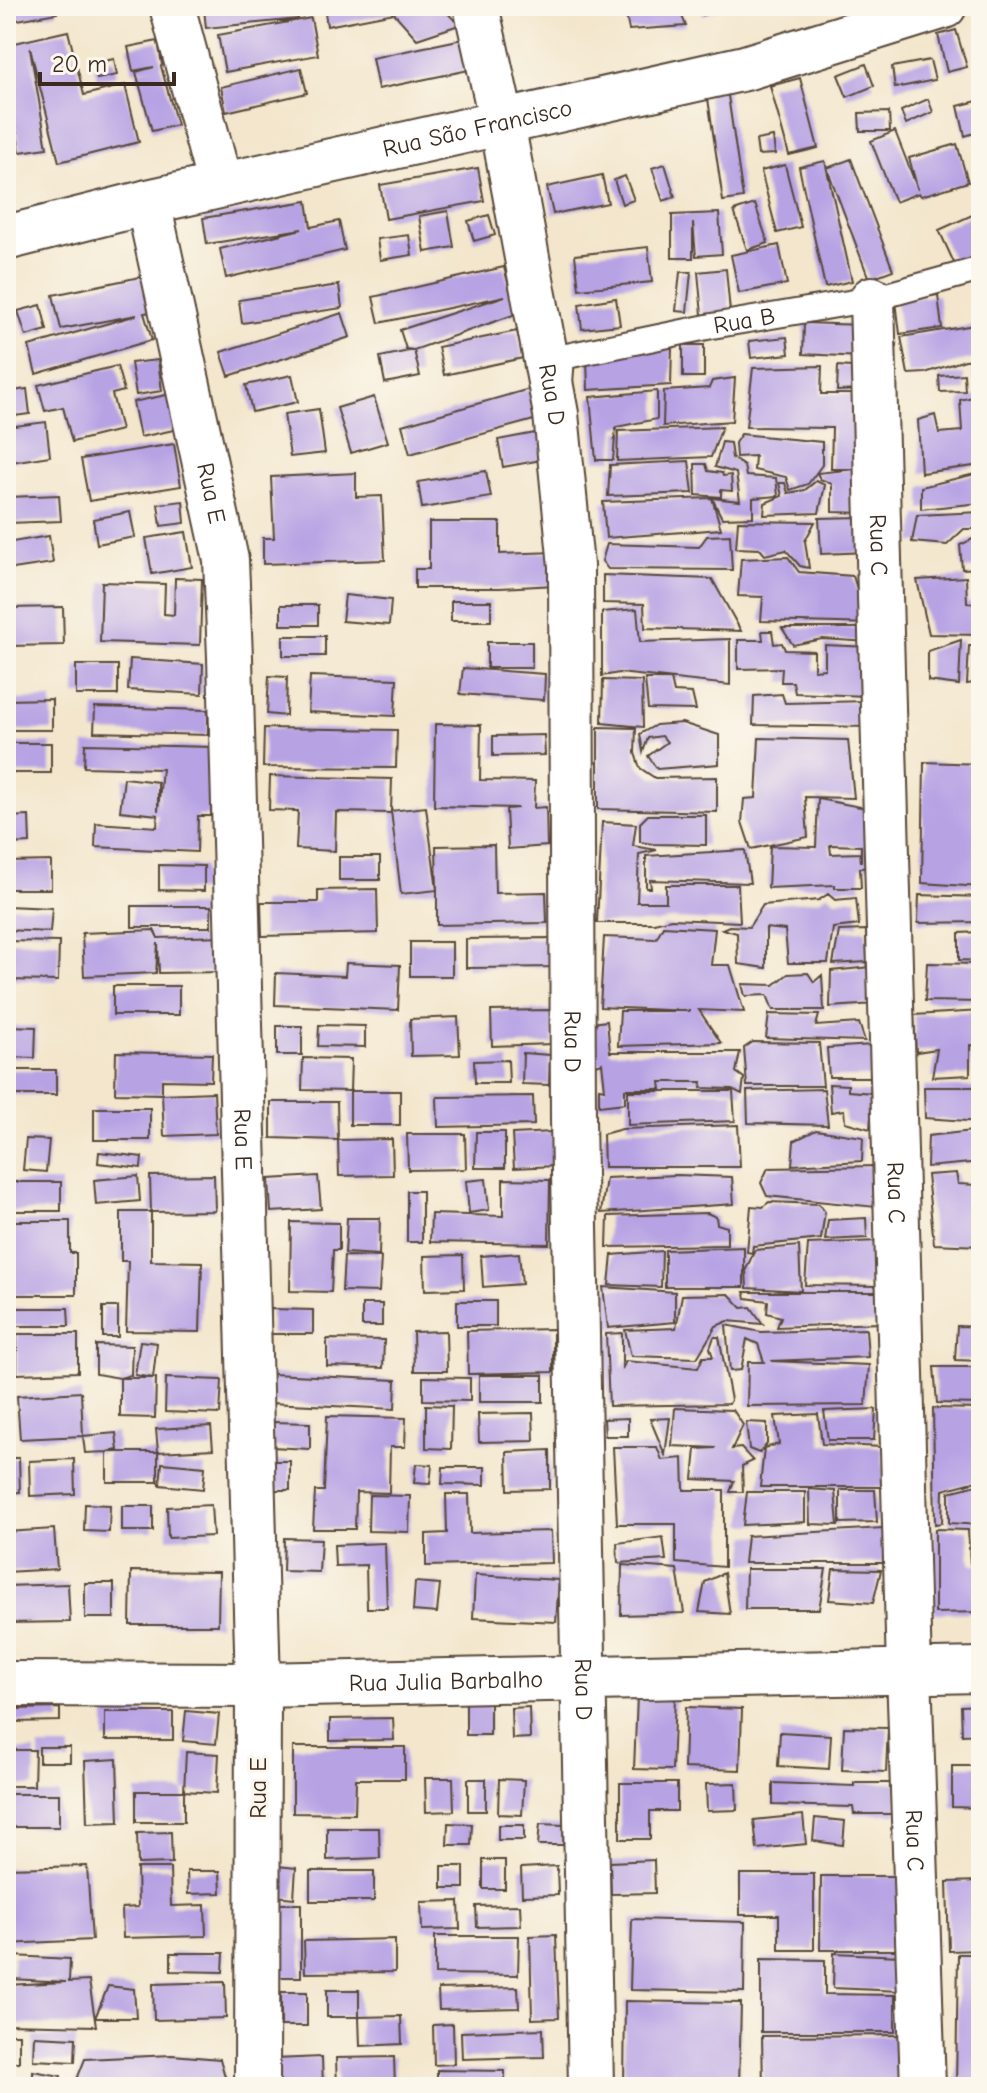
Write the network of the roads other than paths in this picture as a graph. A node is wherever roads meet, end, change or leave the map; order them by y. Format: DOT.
graph roads {
  1 [pos="172,6"];
  2 [pos="476,6"];
  3 [pos="944,6"];
  4 [pos="502,123"];
  5 [pos="220,185"];
  6 [pos="148,202"];
  7 [pos="6,238"];
  8 [pos="981,269"];
  9 [pos="872,299"];
  10 [pos="556,414"];
  11 [pos="981,1670"];
  12 [pos="909,1671"];
  13 [pos="582,1679"];
  14 [pos="6,1684"];
  15 [pos="258,1685"];
  16 [pos="257,2087"];
  17 [pos="591,2087"];
  18 [pos="923,2087"];
  1 -- 5 [label="street"];
  2 -- 4 [label="street, Rua D"];
  3 -- 4 [label="street, Rua São Francisco"];
  4 -- 5 [label="street, Rua São Francisco"];
  4 -- 10 [label="street, Rua D"];
  5 -- 6 [label="street, Rua São Francisco"];
  6 -- 7 [label="street, Rua São Francisco"];
  6 -- 15 [label="street, Rua E"];
  8 -- 9 [label="lane, Rua B"];
  9 -- 10 [label="lane, Rua B"];
  9 -- 12 [label="street, Rua C"];
  10 -- 13 [label="street, Rua D"];
  11 -- 12 [label="street, Rua Julia Barbalho"];
  12 -- 13 [label="street, Rua Julia Barbalho"];
  12 -- 18 [label="street, Rua C"];
  13 -- 15 [label="street, Rua Julia Barbalho"];
  13 -- 17 [label="street, Rua D"];
  14 -- 15 [label="street, Rua Julia Barbalho"];
  15 -- 16 [label="street, Rua E"];
}
